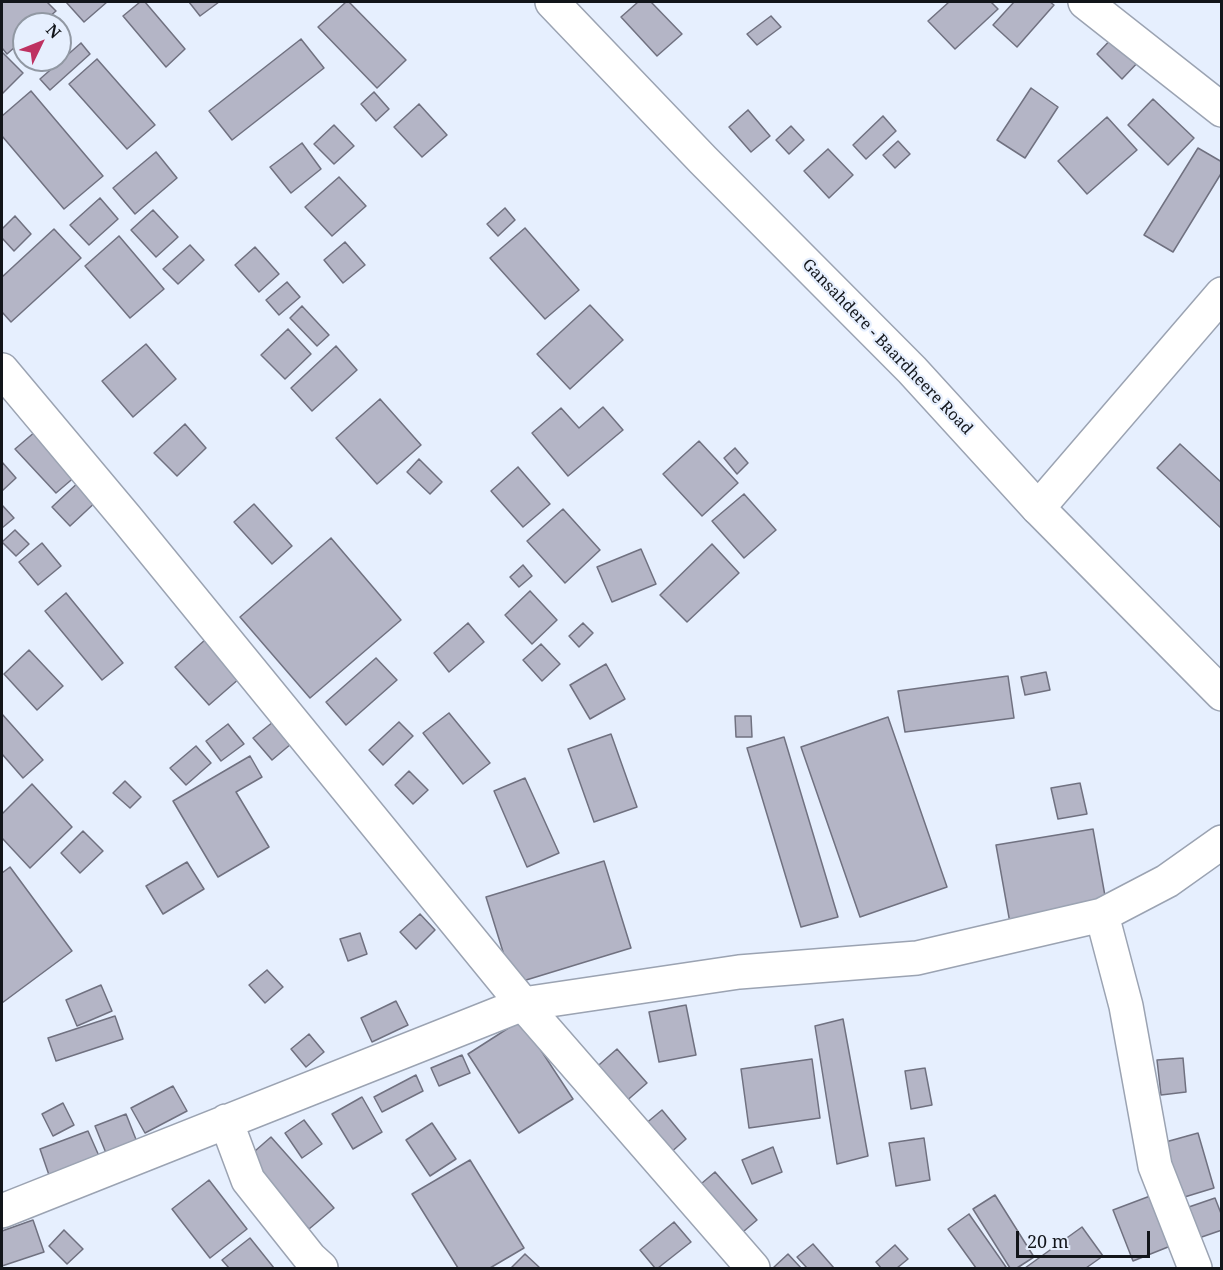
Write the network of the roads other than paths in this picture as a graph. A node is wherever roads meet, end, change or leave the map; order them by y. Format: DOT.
graph roads {
  1 [pos="552,2"];
  2 [pos="1085,2"];
  3 [pos="1221,110"];
  4 [pos="1221,294"];
  5 [pos="2,370"];
  6 [pos="1038,508"];
  7 [pos="1221,694"];
  8 [pos="1221,842"];
  9 [pos="1102,915"];
  10 [pos="523,1004"];
  11 [pos="226,1121"];
  12 [pos="2,1211"];
  13 [pos="321,1269"];
  14 [pos="753,1269"];
  15 [pos="1195,1269"];
  1 -- 6 [label="street, Gansahdere - Baardheere Road"];
  2 -- 3 [label="street"];
  4 -- 6 [label="street"];
  5 -- 10 [label="street"];
  6 -- 7 [label="street, Gansahdere - Baardheere Road"];
  8 -- 9 [label="street"];
  9 -- 10 [label="street"];
  9 -- 15 [label="street"];
  10 -- 11 [label="street"];
  10 -- 14 [label="street"];
  11 -- 12 [label="street"];
  11 -- 13 [label="street"];
}
